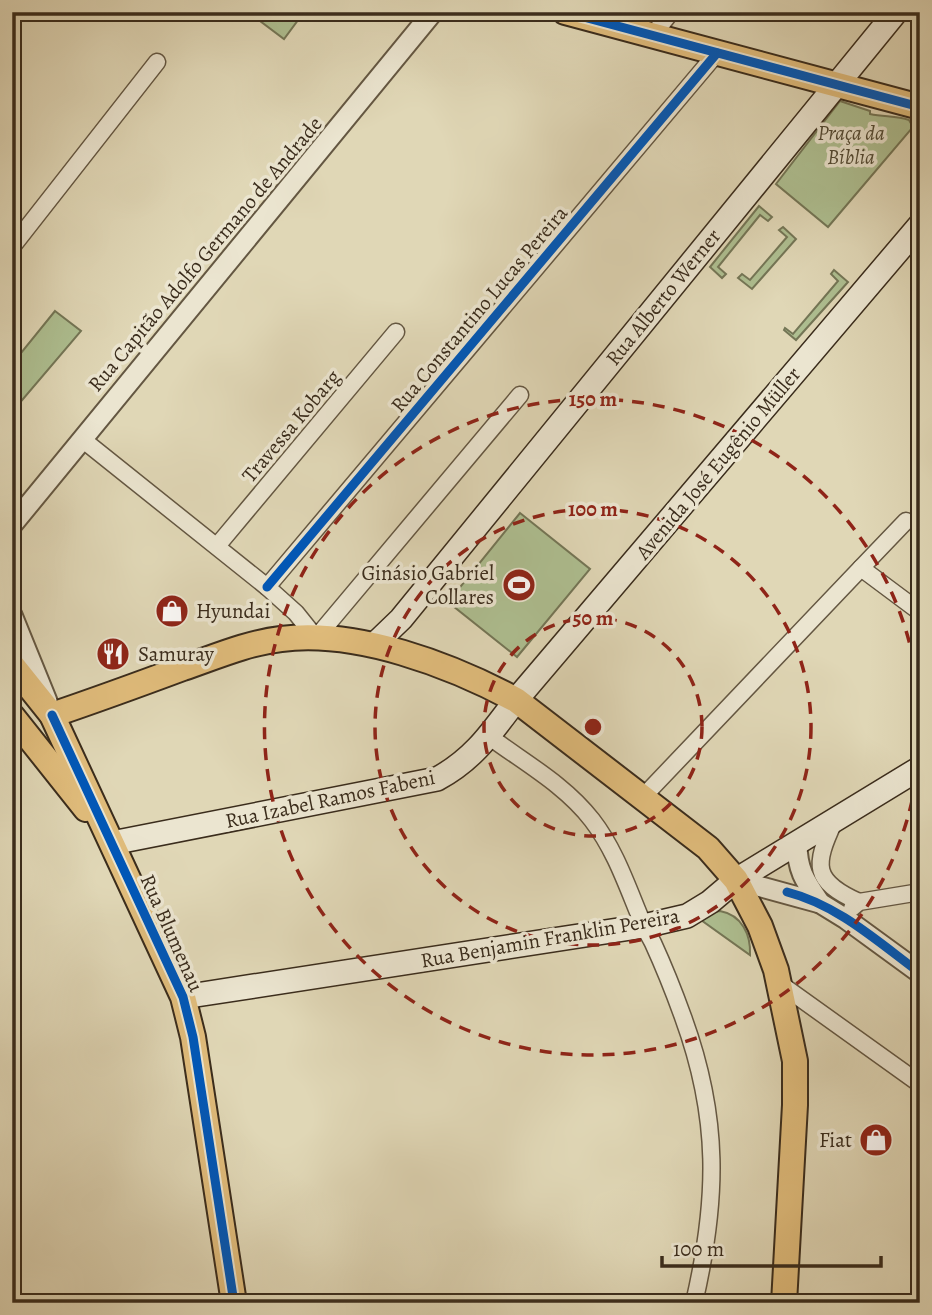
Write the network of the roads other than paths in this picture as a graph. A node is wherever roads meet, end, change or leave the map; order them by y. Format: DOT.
graph roads {
  1 [pos="433,12"];
  2 [pos="565,12"];
  3 [pos="671,12"];
  4 [pos="896,12"];
  5 [pos="652,36"];
  6 [pos="717,53"];
  7 [pos="157,62"];
  8 [pos="835,85"];
  9 [pos="920,107"];
  10 [pos="920,225"];
  11 [pos="12,247"];
  12 [pos="396,332"];
  13 [pos="520,395"];
  14 [pos="82,439"];
  15 [pos="906,521"];
  16 [pos="12,526"];
  17 [pos="217,546"];
  18 [pos="861,568"];
  19 [pos="267,587"];
  20 [pos="920,612"];
  21 [pos="12,615"];
  22 [pos="316,638"];
  23 [pos="375,644"];
  24 [pos="12,665"];
  25 [pos="516,700"];
  26 [pos="52,715"];
  27 [pos="12,716"];
  28 [pos="490,737"];
  29 [pos="920,768"];
  30 [pos="642,798"];
  31 [pos="834,822"];
  32 [pos="113,843"];
  33 [pos="797,843"];
  34 [pos="736,880"];
  35 [pos="920,892"];
  36 [pos="859,902"];
  37 [pos="820,903"];
  38 [pos="846,919"];
  39 [pos="644,926"];
  40 [pos="920,973"];
  41 [pos="779,984"];
  42 [pos="183,998"];
  43 [pos="920,1084"];
  44 [pos="233,1303"];
  45 [pos="694,1303"];
  46 [pos="784,1303"];
  1 -- 14 [label="street, Rua Capitão Adolfo Germano de Andrade"];
  2 -- 5 [label="main road"];
  3 -- 5 [label="street"];
  4 -- 8 [label="main road, Rua Alberto Werner"];
  5 -- 6 [label="main road"];
  6 -- 8 [label="main road"];
  6 -- 19 [label="street, Rua Constantino Lucas Pereira"];
  7 -- 11 [label="street"];
  8 -- 9 [label="main road"];
  8 -- 23 [label="main road, Rua Alberto Werner"];
  10 -- 25 [label="main road, Avenida José Eugênio Müller"];
  12 -- 17 [label="street, Travessa Kobarg"];
  13 -- 22 [label="street"];
  14 -- 16 [label="street, Rua Capitão Adolfo Germano de Andrade"];
  14 -- 17 [label="street"];
  15 -- 18 [label="street"];
  17 -- 19 [label="street"];
  18 -- 20 [label="street"];
  18 -- 30 [label="street"];
  19 -- 22 [label="street"];
  21 -- 26 [label="street"];
  22 -- 23 [label="main road"];
  22 -- 26 [label="main road"];
  23 -- 25 [label="main road"];
  24 -- 26 [label="main road, Rua Blumenau"];
  25 -- 28 [label="main road, Rua Izabel Ramos Fabeni"];
  25 -- 30 [label="main road"];
  26 -- 32 [label="main road, Rua Blumenau"];
  27 -- 32 [label="main road"];
  28 -- 32 [label="main road, Rua Izabel Ramos Fabeni"];
  28 -- 39 [label="street"];
  29 -- 31 [label="main road, Rua Benjamin Franklin Pereira"];
  30 -- 34 [label="main road"];
  31 -- 33 [label="main road, Rua Benjamin Franklin Pereira"];
  31 -- 36 [label="street"];
  32 -- 42 [label="main road, Rua Blumenau"];
  33 -- 34 [label="main road, Rua Benjamin Franklin Pereira"];
  33 -- 37 [label="street"];
  34 -- 37 [label="street"];
  34 -- 39 [label="main road, Rua Benjamin Franklin Pereira"];
  34 -- 41 [label="main road"];
  35 -- 36 [label="street"];
  36 -- 38 [label="street"];
  37 -- 38 [label="street"];
  38 -- 40 [label="street"];
  39 -- 42 [label="main road, Rua Benjamin Franklin Pereira"];
  39 -- 45 [label="street"];
  41 -- 43 [label="street"];
  41 -- 46 [label="main road"];
  42 -- 44 [label="main road, Rua Blumenau"];
}
